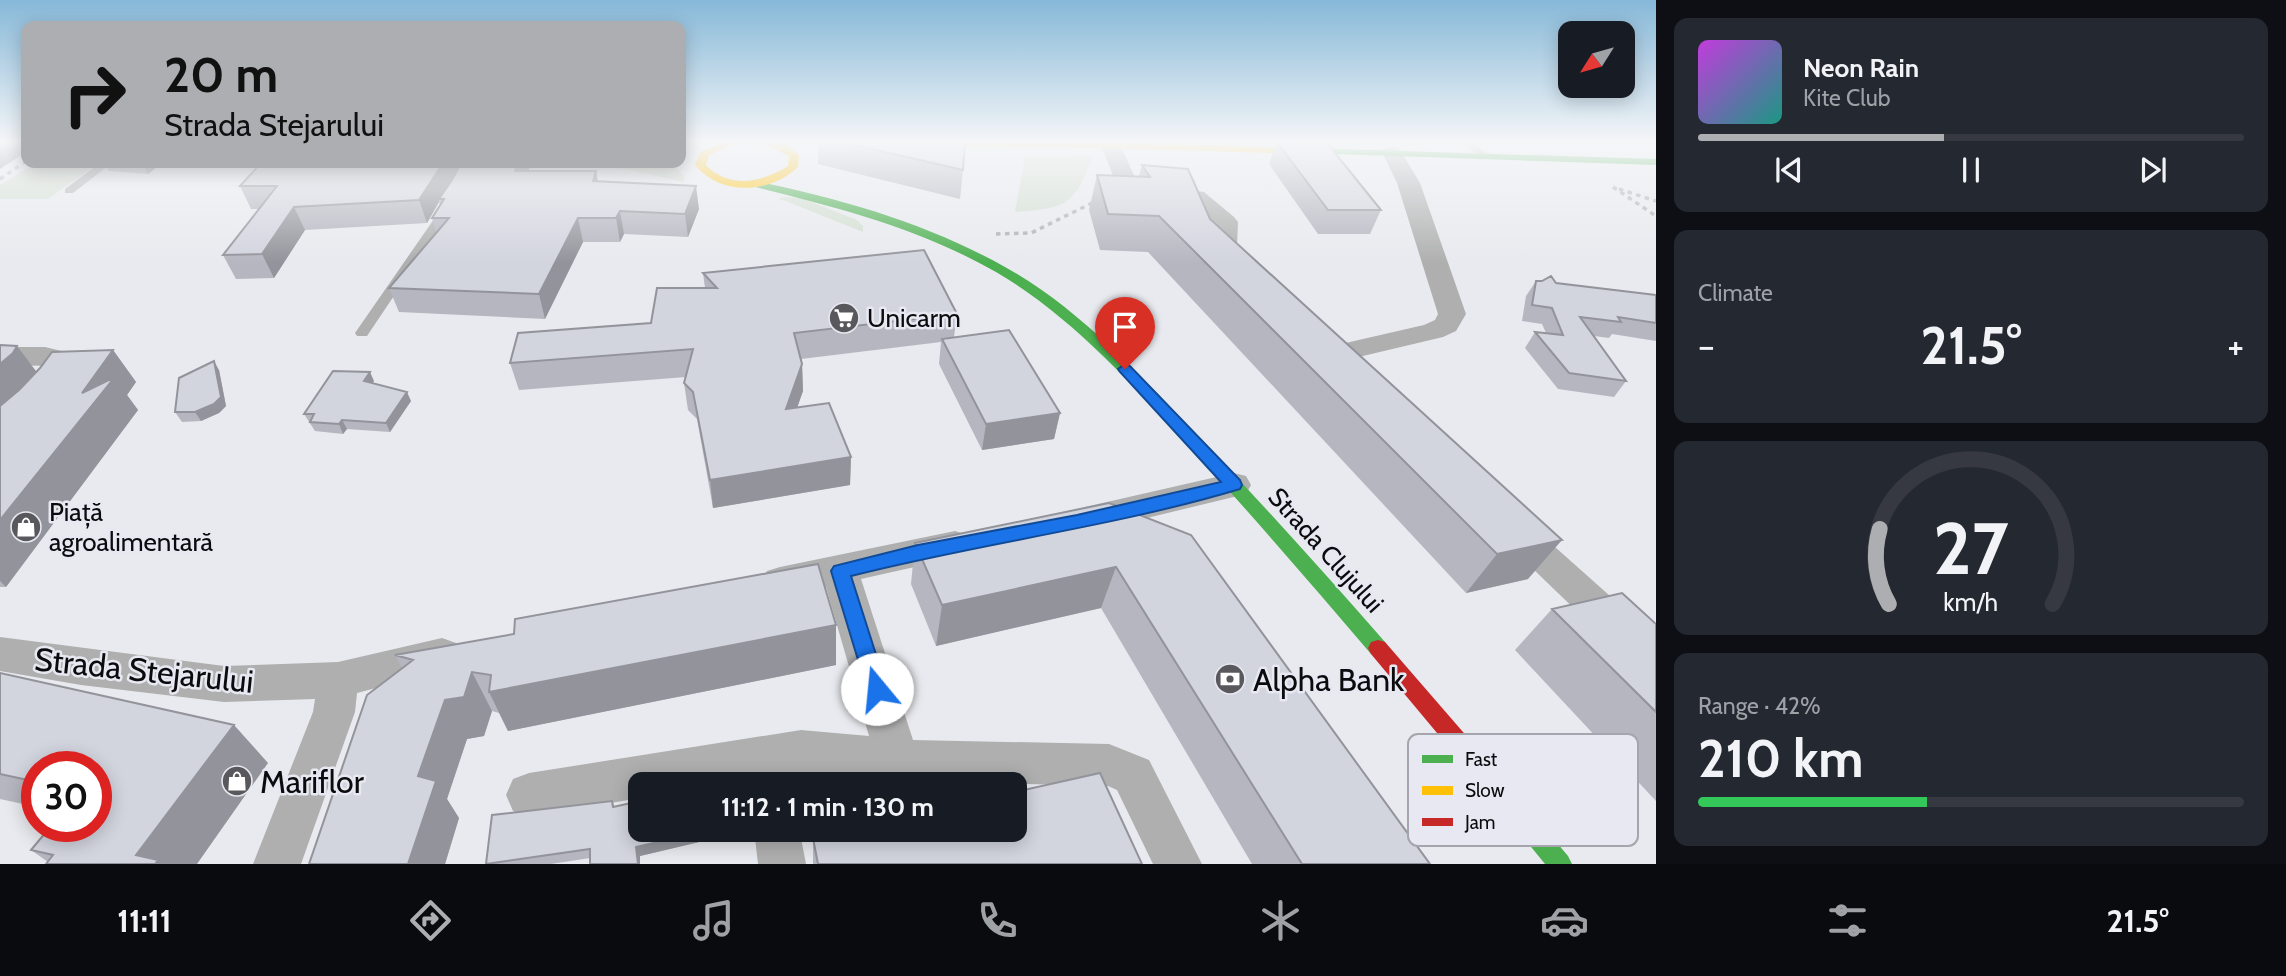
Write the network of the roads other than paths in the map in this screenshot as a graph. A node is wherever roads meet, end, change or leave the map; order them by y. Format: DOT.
graph roads {
  1 [pos="81,182"];
  2 [pos="739,182"];
  3 [pos="762,182"];
  4 [pos="821,182"];
  5 [pos="1126,182"];
  6 [pos="1410,182"];
  7 [pos="755,184"];
  8 [pos="69,191"];
  9 [pos="451,201"];
  10 [pos="882,217"];
  11 [pos="1256,290"];
  12 [pos="362,333"];
  13 [pos="0,356"];
  14 [pos="1355,384"];
  15 [pos="0,443"];
  16 [pos="1234,485"];
  17 [pos="1495,514"];
  18 [pos="1051,526"];
  19 [pos="985,539"];
  20 [pos="840,571"];
  21 [pos="748,589"];
  22 [pos="473,648"];
  23 [pos="0,654"];
  24 [pos="1656,662"];
  25 [pos="338,680"];
  26 [pos="1452,734"];
  27 [pos="898,760"];
  28 [pos="796,767"];
  29 [pos="529,795"];
  30 [pos="779,842"];
  31 [pos="1545,846"];
  32 [pos="278,864"];
  33 [pos="782,864"];
  34 [pos="1178,864"];
  35 [pos="1560,864"];
  1 -- 8 [label="lane"];
  2 -- 7 [label="main road, Strada Clujului"];
  3 -- 7 [label="main road, Strada Clujului"];
  4 -- 10 [label="main road, Strada Clujului"];
  5 -- 11 [label="street"];
  6 -- 14 [label="street"];
  7 -- 10 [label="main road, Strada Clujului"];
  9 -- 12 [label="lane"];
  10 -- 16 [label="main road, Strada Clujului"];
  13 -- 15 [label="street"];
  16 -- 18 [label="street"];
  16 -- 26 [label="main road, Strada Clujului"];
  17 -- 24 [label="street"];
  19 -- 20 [label="street"];
  20 -- 21 [label="street"];
  20 -- 27 [label="street"];
  22 -- 25 [label="street, Strada Stejarului"];
  23 -- 25 [label="street, Strada Stejarului"];
  25 -- 32 [label="street"];
  27 -- 28 [label="street"];
  27 -- 34 [label="street"];
  28 -- 29 [label="street"];
  30 -- 33 [label="street"];
  31 -- 35 [label="main road, Strada Clujului"];
}
